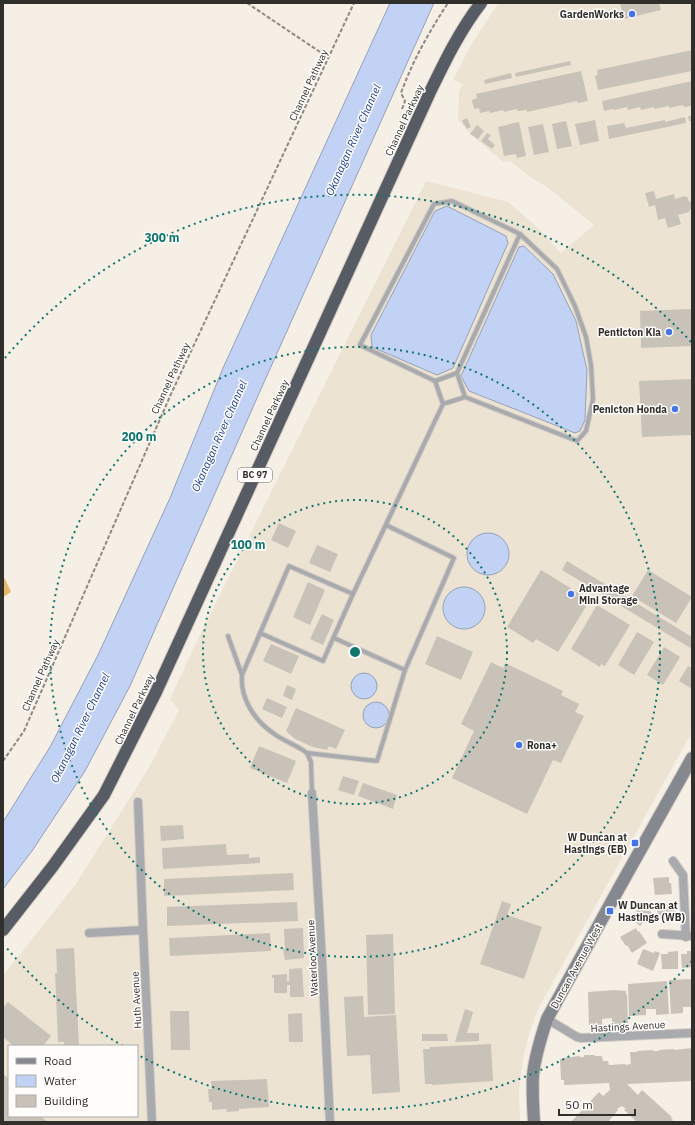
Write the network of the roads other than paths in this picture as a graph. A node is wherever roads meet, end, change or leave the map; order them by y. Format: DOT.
graph roads {
  1 [pos="481,3"];
  2 [pos="520,234"];
  3 [pos="457,373"];
  4 [pos="435,381"];
  5 [pos="465,397"];
  6 [pos="443,404"];
  7 [pos="386,525"];
  8 [pos="354,594"];
  9 [pos="260,633"];
  10 [pos="228,636"];
  11 [pos="334,638"];
  12 [pos="405,670"];
  13 [pos="242,675"];
  14 [pos="308,753"];
  15 [pos="692,758"];
  16 [pos="312,793"];
  17 [pos="138,802"];
  18 [pos="673,861"];
  19 [pos="3,930"];
  20 [pos="143,930"];
  21 [pos="89,933"];
  22 [pos="662,934"];
  23 [pos="689,937"];
  24 [pos="547,1020"];
  25 [pos="692,1033"];
  26 [pos="152,1122"];
  27 [pos="330,1122"];
  28 [pos="534,1122"];
  1 -- 19 [label="highway, Channel Parkway / BC 97"];
  2 -- 3 [label="lane"];
  2 -- 4 [label="lane"];
  2 -- 5 [label="lane"];
  3 -- 4 [label="lane"];
  3 -- 5 [label="lane"];
  4 -- 6 [label="lane"];
  5 -- 6 [label="lane"];
  6 -- 7 [label="lane"];
  7 -- 8 [label="lane"];
  7 -- 12 [label="lane"];
  8 -- 9 [label="lane"];
  8 -- 11 [label="lane"];
  9 -- 11 [label="lane"];
  9 -- 13 [label="lane"];
  10 -- 13 [label="lane"];
  11 -- 12 [label="lane"];
  12 -- 14 [label="lane"];
  13 -- 14 [label="lane"];
  14 -- 16 [label="lane"];
  15 -- 24 [label="street, Duncan Avenue West"];
  16 -- 27 [label="street, Waterloo Avenue"];
  17 -- 20 [label="street, Huth Avenue"];
  18 -- 23 [label="street"];
  20 -- 21 [label="street"];
  20 -- 26 [label="street, Huth Avenue"];
  22 -- 23 [label="street"];
  24 -- 25 [label="street, Hastings Avenue"];
  24 -- 28 [label="street, Duncan Avenue West"];
}
